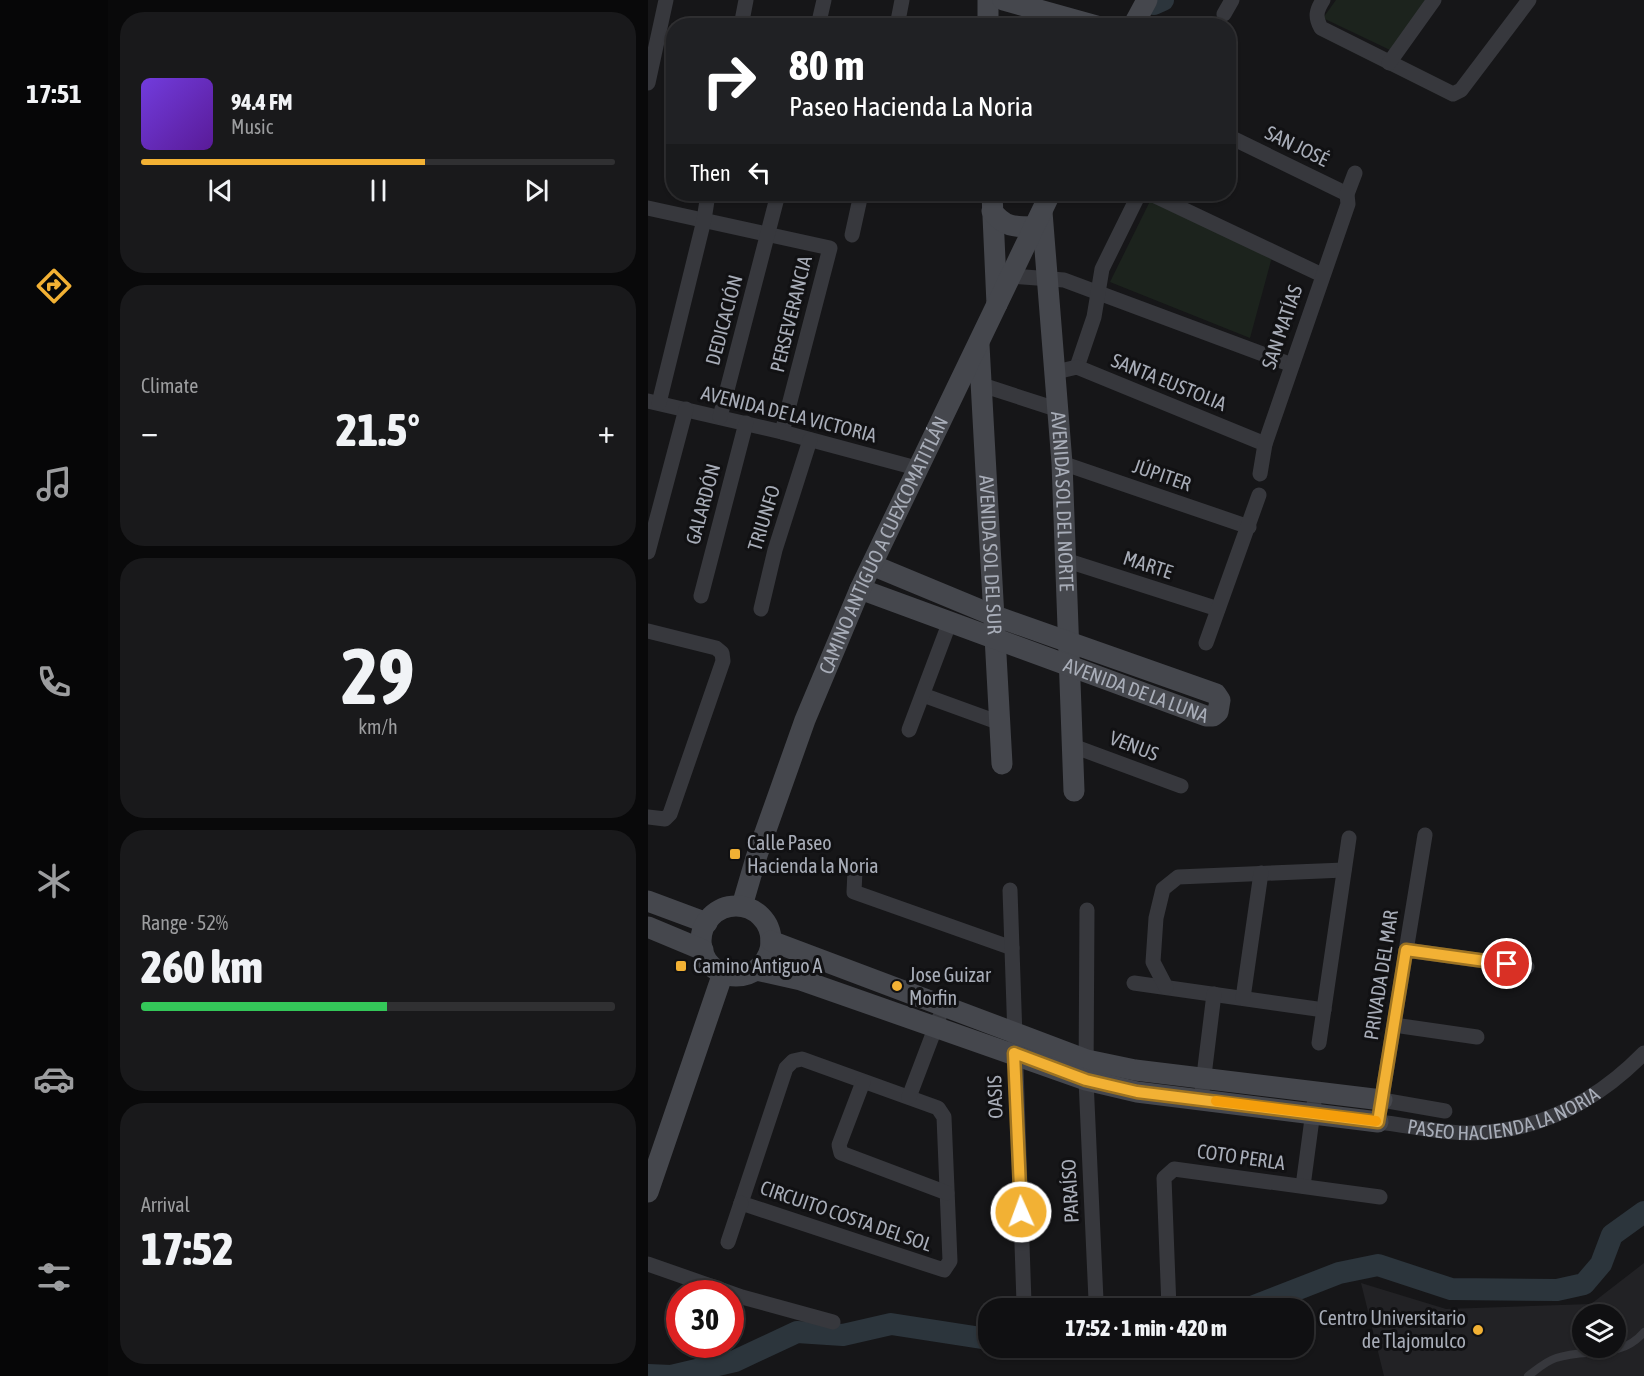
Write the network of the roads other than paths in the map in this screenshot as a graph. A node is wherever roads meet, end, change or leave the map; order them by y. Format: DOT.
graph roads {
  1 [pos="666,0"];
  2 [pos="746,0"];
  3 [pos="824,0"];
  4 [pos="902,0"];
  5 [pos="988,0"];
  6 [pos="1004,0"];
  7 [pos="1147,0"];
  8 [pos="1232,0"];
  9 [pos="1323,0"];
  10 [pos="1434,0"];
  11 [pos="1529,0"];
  12 [pos="1224,14"];
  13 [pos="1025,16"];
  14 [pos="743,18"];
  15 [pos="820,18"];
  16 [pos="899,18"];
  17 [pos="988,18"];
  18 [pos="1137,18"];
  19 [pos="1389,63"];
  20 [pos="648,83"];
  21 [pos="1236,140"];
  22 [pos="1355,173"];
  23 [pos="1347,194"];
  24 [pos="707,201"];
  25 [pos="776,201"];
  26 [pos="859,201"];
  27 [pos="1136,201"];
  28 [pos="1166,201"];
  29 [pos="992,202"];
  30 [pos="1041,206"];
  31 [pos="649,210"];
  32 [pos="704,220"];
  33 [pos="769,233"];
  34 [pos="852,235"];
  35 [pos="1322,275"];
  36 [pos="1011,276"];
  37 [pos="1048,278"];
  38 [pos="1097,293"];
  39 [pos="997,305"];
  40 [pos="979,344"];
  41 [pos="1292,365"];
  42 [pos="1077,367"];
  43 [pos="1056,372"];
  44 [pos="982,385"];
  45 [pos="654,402"];
  46 [pos="686,409"];
  47 [pos="1059,410"];
  48 [pos="720,417"];
  49 [pos="746,423"];
  50 [pos="782,432"];
  51 [pos="810,441"];
  52 [pos="1265,444"];
  53 [pos="1062,463"];
  54 [pos="920,469"];
  55 [pos="1260,474"];
  56 [pos="1259,495"];
  57 [pos="1248,526"];
  58 [pos="648,552"];
  59 [pos="1065,560"];
  60 [pos="872,565"];
  61 [pos="860,589"];
  62 [pos="701,596"];
  63 [pos="761,609"];
  64 [pos="1218,609"];
  65 [pos="995,616"];
  66 [pos="949,624"];
  67 [pos="650,636"];
  68 [pos="996,639"];
  69 [pos="1068,640"];
  70 [pos="1206,643"];
  71 [pos="1072,667"];
  72 [pos="1180,681"];
  73 [pos="923,695"];
  74 [pos="1171,704"];
  75 [pos="1000,723"];
  76 [pos="909,730"];
  77 [pos="1073,746"];
  78 [pos="1002,764"];
  79 [pos="1182,786"];
  80 [pos="1074,791"];
  81 [pos="648,817"];
  82 [pos="1425,835"];
  83 [pos="1349,838"];
  84 [pos="1344,870"];
  85 [pos="855,871"];
  86 [pos="1261,873"];
  87 [pos="1010,890"];
  88 [pos="648,901"];
  89 [pos="742,906"];
  90 [pos="1087,910"];
  91 [pos="707,923"];
  92 [pos="648,927"];
  93 [pos="771,941"];
  94 [pos="1012,948"];
  95 [pos="703,950"];
  96 [pos="1406,950"];
  97 [pos="1527,967"];
  98 [pos="756,970"];
  99 [pos="723,973"];
  100 [pos="1134,983"];
  101 [pos="1166,987"];
  102 [pos="1214,994"];
  103 [pos="1243,998"];
  104 [pos="1324,1010"];
  105 [pos="939,1017"];
  106 [pos="1394,1025"];
  107 [pos="1478,1037"];
  108 [pos="1014,1043"];
  109 [pos="1319,1043"];
  110 [pos="1644,1053"];
  111 [pos="1086,1070"];
  112 [pos="1203,1078"];
  113 [pos="863,1082"];
  114 [pos="1315,1092"];
  115 [pos="909,1097"];
  116 [pos="1201,1100"];
  117 [pos="1382,1100"];
  118 [pos="1445,1110"];
  119 [pos="1312,1113"];
  120 [pos="1378,1122"];
  121 [pos="1304,1186"];
  122 [pos="648,1192"];
  123 [pos="947,1193"];
  124 [pos="1380,1197"];
  125 [pos="741,1203"];
  126 [pos="728,1242"];
  127 [pos="648,1264"];
  128 [pos="1024,1298"];
  129 [pos="1096,1298"];
  130 [pos="1169,1298"];
  131 [pos="833,1322"];
  132 [pos="1644,1332"];
  133 [pos="1527,1376"];
  1 -- 20 [label="street"];
  2 -- 14 [label="street"];
  3 -- 15 [label="street"];
  4 -- 16 [label="street"];
  5 -- 17 [label="street"];
  6 -- 13 [label="street"];
  7 -- 18 [label="street"];
  8 -- 12 [label="street"];
  9 -- 19 [label="street"];
  10 -- 19 [label="street"];
  11 -- 19 [label="street"];
  21 -- 23 [label="street, SAN JOSÉ"];
  22 -- 23 [label="street, SAN MATÍAS"];
  23 -- 35 [label="street, SAN MATÍAS"];
  24 -- 32 [label="street"];
  25 -- 33 [label="street, DEDICACIÓN"];
  26 -- 34 [label="street"];
  27 -- 38 [label="street"];
  28 -- 35 [label="street"];
  29 -- 30 [label="street"];
  29 -- 39 [label="street"];
  30 -- 36 [label="street, CAMINO ANTIGUO A CUEXCOMATITLÁN"];
  30 -- 37 [label="street, AVENIDA SOL DEL NORTE"];
  31 -- 32 [label="street, PERSEVERANCIA"];
  32 -- 33 [label="street, PERSEVERANCIA"];
  32 -- 45 [label="street"];
  33 -- 48 [label="street, DEDICACIÓN"];
  33 -- 50 [label="street, PERSEVERANCIA"];
  35 -- 41 [label="street, SAN MATÍAS"];
  36 -- 37 [label="street"];
  36 -- 39 [label="street, CAMINO ANTIGUO A CUEXCOMATITLÁN"];
  37 -- 38 [label="street"];
  37 -- 43 [label="street, AVENIDA SOL DEL NORTE"];
  38 -- 41 [label="street"];
  38 -- 42 [label="street"];
  39 -- 40 [label="street, CAMINO ANTIGUO A CUEXCOMATITLÁN"];
  40 -- 44 [label="street, AVENIDA SOL DEL SUR"];
  40 -- 54 [label="street, CAMINO ANTIGUO A CUEXCOMATITLÁN"];
  41 -- 52 [label="street, SAN MATÍAS"];
  42 -- 43 [label="street"];
  42 -- 52 [label="street, SANTA EUSTOLIA"];
  43 -- 47 [label="street, AVENIDA SOL DEL NORTE"];
  44 -- 47 [label="street"];
  44 -- 65 [label="street, AVENIDA SOL DEL SUR"];
  45 -- 46 [label="street, AVENIDA DE LA VICTORIA"];
  46 -- 48 [label="street, AVENIDA DE LA VICTORIA"];
  46 -- 58 [label="street"];
  47 -- 53 [label="street, AVENIDA SOL DEL NORTE"];
  48 -- 49 [label="street, AVENIDA DE LA VICTORIA"];
  49 -- 50 [label="street, AVENIDA DE LA VICTORIA"];
  49 -- 62 [label="street, GALARDÓN"];
  50 -- 51 [label="street, AVENIDA DE LA VICTORIA"];
  51 -- 54 [label="street, AVENIDA DE LA VICTORIA"];
  51 -- 63 [label="street, TRIUNFO"];
  52 -- 55 [label="street, SAN MATÍAS"];
  53 -- 57 [label="street, JÚPITER"];
  53 -- 59 [label="street, AVENIDA SOL DEL NORTE"];
  54 -- 60 [label="street, CAMINO ANTIGUO A CUEXCOMATITLÁN"];
  56 -- 57 [label="street"];
  57 -- 64 [label="street"];
  59 -- 64 [label="street, MARTE"];
  59 -- 69 [label="street, AVENIDA SOL DEL NORTE"];
  60 -- 61 [label="street, CAMINO ANTIGUO A CUEXCOMATITLÁN"];
  60 -- 65 [label="street, AVENIDA DE LA LUNA"];
  61 -- 66 [label="street, AVENIDA DE LA LUNA"];
  61 -- 89 [label="street, CAMINO ANTIGUO A CUEXCOMATITLÁN"];
  64 -- 70 [label="street"];
  65 -- 68 [label="street, AVENIDA SOL DEL SUR"];
  65 -- 69 [label="street, AVENIDA DE LA LUNA"];
  66 -- 68 [label="street, AVENIDA DE LA LUNA"];
  66 -- 73 [label="street"];
  67 -- 81 [label="street"];
  68 -- 71 [label="street, AVENIDA DE LA LUNA"];
  68 -- 75 [label="street, AVENIDA SOL DEL SUR"];
  69 -- 71 [label="street, AVENIDA SOL DEL NORTE"];
  69 -- 72 [label="street, AVENIDA DE LA LUNA"];
  71 -- 74 [label="street, AVENIDA DE LA LUNA"];
  71 -- 77 [label="street, AVENIDA SOL DEL NORTE"];
  72 -- 74 [label="street"];
  72 -- 74 [label="street, AVENIDA DE LA LUNA"];
  73 -- 75 [label="street"];
  73 -- 76 [label="street"];
  75 -- 78 [label="street, AVENIDA SOL DEL SUR"];
  77 -- 79 [label="street, VENUS"];
  77 -- 80 [label="street, AVENIDA SOL DEL NORTE"];
  82 -- 96 [label="street, PRIVADA DEL MAR"];
  83 -- 84 [label="street"];
  84 -- 86 [label="street"];
  84 -- 104 [label="street"];
  85 -- 94 [label="street"];
  86 -- 101 [label="street"];
  86 -- 103 [label="street"];
  87 -- 94 [label="street, OASIS"];
  88 -- 91 [label="street"];
  89 -- 91 [label="street"];
  89 -- 93 [label="street"];
  90 -- 111 [label="street, PARAÍSO"];
  91 -- 95 [label="street"];
  92 -- 95 [label="street"];
  93 -- 98 [label="street"];
  93 -- 105 [label="street, PASEO HACIENDA LA NORIA"];
  94 -- 108 [label="street, OASIS"];
  95 -- 99 [label="street"];
  96 -- 97 [label="street"];
  96 -- 106 [label="street, PRIVADA DEL MAR"];
  98 -- 99 [label="street"];
  98 -- 105 [label="street, PASEO HACIENDA LA NORIA"];
  99 -- 122 [label="street"];
  100 -- 101 [label="street"];
  101 -- 102 [label="street"];
  102 -- 103 [label="street"];
  102 -- 112 [label="street"];
  103 -- 104 [label="street"];
  104 -- 109 [label="street"];
  105 -- 108 [label="street, PASEO HACIENDA LA NORIA"];
  105 -- 115 [label="street"];
  106 -- 107 [label="street"];
  106 -- 117 [label="street, PRIVADA DEL MAR"];
  108 -- 111 [label="street, PASEO HACIENDA LA NORIA"];
  108 -- 128 [label="street, OASIS"];
  110 -- 120 [label="street, PASEO HACIENDA LA NORIA"];
  111 -- 112 [label="street, PASEO HACIENDA LA NORIA"];
  111 -- 116 [label="street, PASEO HACIENDA LA NORIA"];
  111 -- 129 [label="street, PARAÍSO"];
  112 -- 114 [label="street, PASEO HACIENDA LA NORIA"];
  112 -- 116 [label="street"];
  113 -- 115 [label="street, CIRCUITO COSTA DEL SOL"];
  113 -- 123 [label="street"];
  113 -- 125 [label="street, CIRCUITO COSTA DEL SOL"];
  114 -- 117 [label="street, PASEO HACIENDA LA NORIA"];
  114 -- 119 [label="street, COTO PERLA"];
  115 -- 123 [label="street, CIRCUITO COSTA DEL SOL"];
  116 -- 119 [label="street, PASEO HACIENDA LA NORIA"];
  117 -- 118 [label="street, PASEO HACIENDA LA NORIA"];
  117 -- 120 [label="street, PRIVADA DEL MAR"];
  119 -- 120 [label="street, PASEO HACIENDA LA NORIA"];
  119 -- 121 [label="street, COTO PERLA"];
  121 -- 124 [label="street, COTO PERLA"];
  121 -- 130 [label="street, COTO PERLA"];
  123 -- 125 [label="street, CIRCUITO COSTA DEL SOL"];
  125 -- 126 [label="street"];
  127 -- 131 [label="street"];
  132 -- 133 [label="lane"];
}
